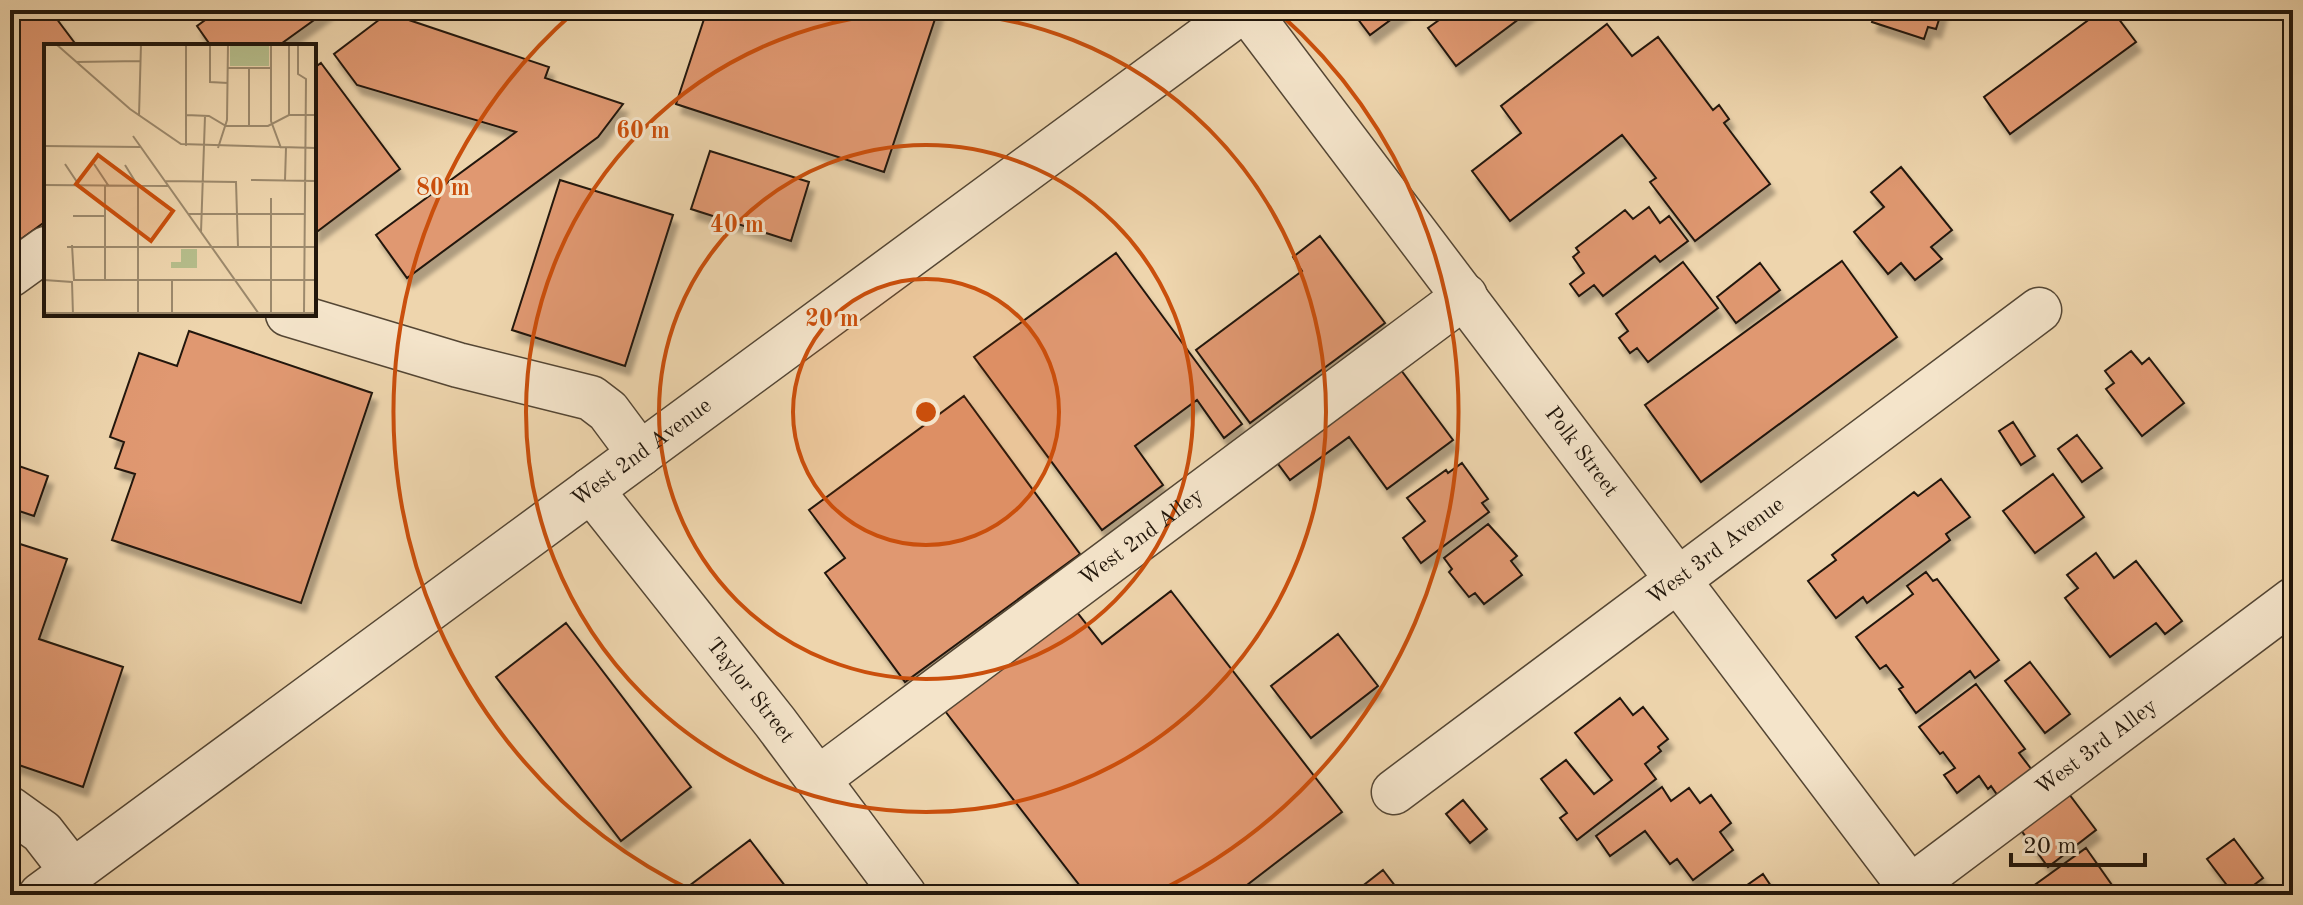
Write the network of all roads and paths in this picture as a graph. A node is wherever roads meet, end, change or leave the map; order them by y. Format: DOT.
graph roads {
  1 [pos="1245,10"];
  2 [pos="44,250"];
  3 [pos="10,275"];
  4 [pos="1465,296"];
  5 [pos="2039,310"];
  6 [pos="295,316"];
  7 [pos="640,454"];
  8 [pos="591,490"];
  9 [pos="1678,579"];
  10 [pos="2293,600"];
  11 [pos="818,779"];
  12 [pos="1394,792"];
  13 [pos="10,809"];
  14 [pos="57,883"];
  15 [pos="1909,892"];
  16 [pos="904,895"];
  1 -- 4 [label="street, Polk Street"];
  1 -- 7 [label="street, West 2nd Avenue"];
  2 -- 3 [label="street"];
  4 -- 9 [label="street, Polk Street"];
  4 -- 11 [label="street, West 2nd Alley"];
  5 -- 9 [label="street, West 3rd Avenue"];
  6 -- 7 [label="street"];
  7 -- 8 [label="street, West 2nd Avenue"];
  8 -- 11 [label="street, Taylor Street"];
  8 -- 14 [label="street, West 2nd Avenue"];
  9 -- 12 [label="street, West 3rd Avenue"];
  9 -- 15 [label="street, Polk Street"];
  10 -- 15 [label="street, West 3rd Alley"];
  11 -- 16 [label="street, Taylor Street"];
  13 -- 14 [label="street"];
}
